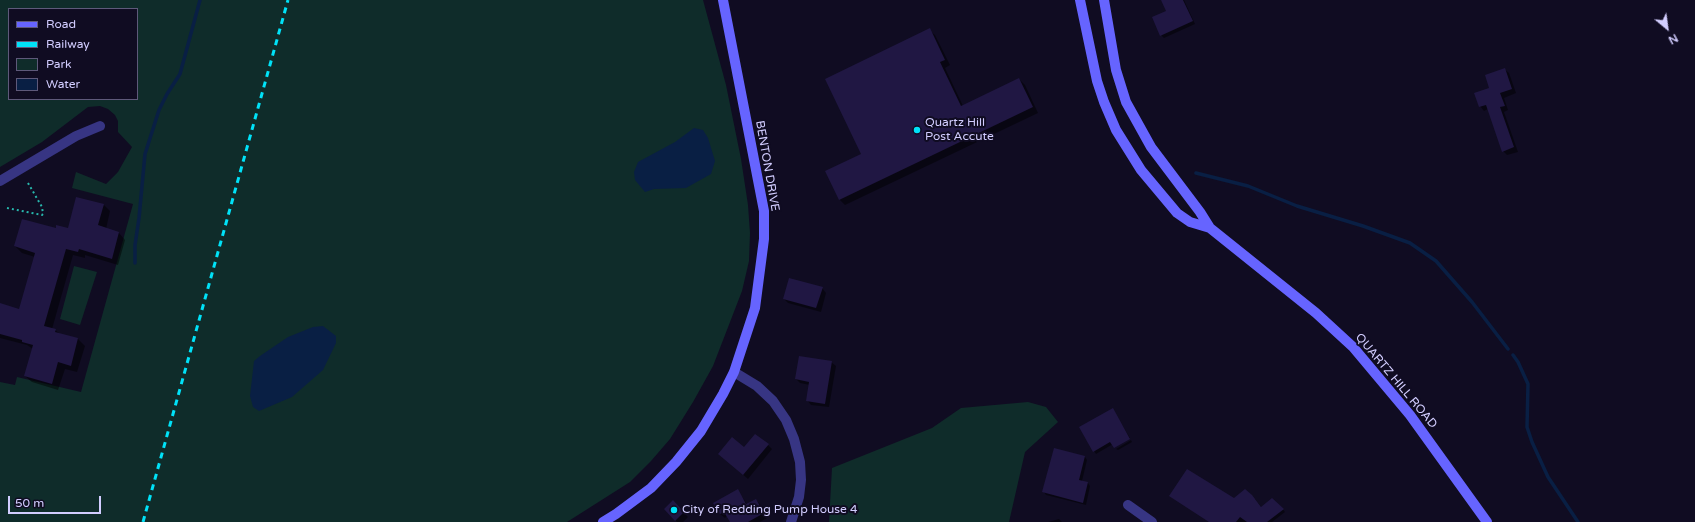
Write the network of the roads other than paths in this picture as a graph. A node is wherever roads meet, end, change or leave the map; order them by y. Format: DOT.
graph roads {
  1 [pos="723,0"];
  2 [pos="1080,0"];
  3 [pos="1104,0"];
  4 [pos="100,126"];
  5 [pos="0,181"];
  6 [pos="1210,228"];
  7 [pos="734,372"];
  8 [pos="1128,505"];
  9 [pos="603,522"];
  10 [pos="791,522"];
  11 [pos="1152,522"];
  12 [pos="1487,522"];
  1 -- 7 [label="street, BENTON DRIVE"];
  2 -- 6 [label="street, QUARTZ HILL ROAD"];
  3 -- 6 [label="street, QUARTZ HILL ROAD"];
  4 -- 5 [label="street"];
  6 -- 12 [label="street, QUARTZ HILL ROAD"];
  7 -- 9 [label="street, BENTON DRIVE"];
  7 -- 10 [label="street"];
  8 -- 11 [label="street"];
}
